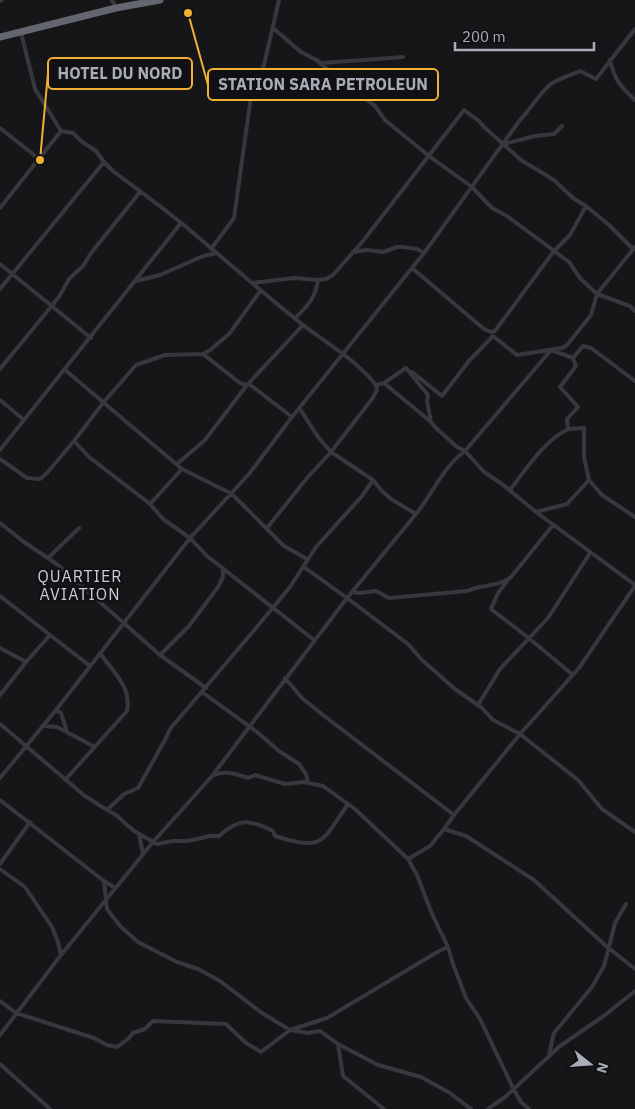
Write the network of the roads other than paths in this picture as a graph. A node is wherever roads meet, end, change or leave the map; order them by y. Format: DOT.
graph roads {
  1 [pos="112,0"];
  2 [pos="160,0"];
  3 [pos="279,0"];
  4 [pos="116,8"];
  5 [pos="273,28"];
  6 [pos="635,29"];
  7 [pos="21,33"];
  8 [pos="0,38"];
  9 [pos="403,56"];
  10 [pos="610,60"];
  11 [pos="317,61"];
  12 [pos="635,100"];
  13 [pos="562,126"];
  14 [pos="0,128"];
  15 [pos="61,131"];
  16 [pos="504,144"];
  17 [pos="429,156"];
  18 [pos="39,159"];
  19 [pos="104,162"];
  20 [pos="472,187"];
  21 [pos="140,192"];
  22 [pos="586,206"];
  23 [pos="0,208"];
  24 [pos="181,223"];
  25 [pos="634,248"];
  26 [pos="211,249"];
  27 [pos="554,251"];
  28 [pos="353,252"];
  29 [pos="216,253"];
  30 [pos="424,253"];
  31 [pos="0,264"];
  32 [pos="412,268"];
  33 [pos="13,274"];
  34 [pos="318,280"];
  35 [pos="136,281"];
  36 [pos="252,283"];
  37 [pos="0,289"];
  38 [pos="261,290"];
  39 [pos="597,294"];
  40 [pos="52,306"];
  41 [pos="635,312"];
  42 [pos="296,318"];
  43 [pos="303,325"];
  44 [pos="91,338"];
  45 [pos="551,350"];
  46 [pos="203,354"];
  47 [pos="344,354"];
  48 [pos="573,358"];
  49 [pos="406,368"];
  50 [pos="0,369"];
  51 [pos="64,370"];
  52 [pos="635,381"];
  53 [pos="384,383"];
  54 [pos="248,384"];
  55 [pos="376,385"];
  56 [pos="0,400"];
  57 [pos="103,403"];
  58 [pos="300,409"];
  59 [pos="292,417"];
  60 [pos="24,420"];
  61 [pos="431,422"];
  62 [pos="568,429"];
  63 [pos="74,441"];
  64 [pos="0,450"];
  65 [pos="465,451"];
  66 [pos="331,452"];
  67 [pos="0,459"];
  68 [pos="177,464"];
  69 [pos="182,469"];
  70 [pos="373,480"];
  71 [pos="589,480"];
  72 [pos="510,490"];
  73 [pos="232,494"];
  74 [pos="150,504"];
  75 [pos="536,512"];
  76 [pos="416,514"];
  77 [pos="635,517"];
  78 [pos="0,523"];
  79 [pos="553,525"];
  80 [pos="79,528"];
  81 [pos="268,528"];
  82 [pos="190,538"];
  83 [pos="590,553"];
  84 [pos="48,558"];
  85 [pos="307,559"];
  86 [pos="304,567"];
  87 [pos="222,568"];
  88 [pos="511,577"];
  89 [pos="635,586"];
  90 [pos="352,592"];
  91 [pos="0,596"];
  92 [pos="347,598"];
  93 [pos="273,607"];
  94 [pos="123,623"];
  95 [pos="50,635"];
  96 [pos="530,639"];
  97 [pos="314,640"];
  98 [pos="0,648"];
  99 [pos="100,653"];
  100 [pos="160,655"];
  101 [pos="26,662"];
  102 [pos="90,666"];
  103 [pos="573,675"];
  104 [pos="285,678"];
  105 [pos="206,688"];
  106 [pos="202,692"];
  107 [pos="0,695"];
  108 [pos="478,706"];
  109 [pos="56,710"];
  110 [pos="0,724"];
  111 [pos="42,726"];
  112 [pos="249,727"];
  113 [pos="67,732"];
  114 [pos="520,734"];
  115 [pos="26,746"];
  116 [pos="95,747"];
  117 [pos="212,776"];
  118 [pos="0,778"];
  119 [pos="65,780"];
  120 [pos="308,782"];
  121 [pos="0,800"];
  122 [pos="348,804"];
  123 [pos="107,810"];
  124 [pos="454,815"];
  125 [pos="30,822"];
  126 [pos="444,829"];
  127 [pos="635,832"];
  128 [pos="139,834"];
  129 [pos="152,842"];
  130 [pos="143,854"];
  131 [pos="408,859"];
  132 [pos="0,864"];
  133 [pos="0,869"];
  134 [pos="104,881"];
  135 [pos="115,888"];
  136 [pos="105,900"];
  137 [pos="626,904"];
  138 [pos="448,947"];
  139 [pos="608,948"];
  140 [pos="61,955"];
  141 [pos="635,969"];
  142 [pos="635,991"];
  143 [pos="0,1001"];
  144 [pos="16,1013"];
  145 [pos="290,1030"];
  146 [pos="0,1035"];
  147 [pos="338,1044"];
  148 [pos="548,1056"];
  149 [pos="0,1064"];
  150 [pos="513,1088"];
  151 [pos="50,1109"];
  152 [pos="384,1109"];
  153 [pos="471,1109"];
  154 [pos="488,1109"];
  155 [pos="529,1109"];
  1 -- 4 [label="street"];
  2 -- 4 [label="highway"];
  3 -- 5 [label="street"];
  4 -- 7 [label="highway"];
  5 -- 11 [label="street"];
  5 -- 26 [label="street"];
  6 -- 10 [label="street"];
  7 -- 8 [label="highway"];
  7 -- 15 [label="street"];
  9 -- 11 [label="street"];
  10 -- 12 [label="street"];
  10 -- 16 [label="street"];
  11 -- 17 [label="street"];
  13 -- 16 [label="street"];
  14 -- 18 [label="street"];
  15 -- 18 [label="street"];
  15 -- 19 [label="street"];
  16 -- 17 [label="street"];
  16 -- 20 [label="street"];
  16 -- 22 [label="street"];
  17 -- 20 [label="street"];
  17 -- 28 [label="street"];
  18 -- 23 [label="street"];
  19 -- 21 [label="street"];
  19 -- 33 [label="street"];
  20 -- 27 [label="street"];
  20 -- 30 [label="street"];
  21 -- 24 [label="street"];
  21 -- 40 [label="street"];
  22 -- 25 [label="street"];
  22 -- 27 [label="street"];
  24 -- 26 [label="street"];
  24 -- 35 [label="street"];
  25 -- 39 [label="street"];
  26 -- 29 [label="street"];
  27 -- 32 [label="street"];
  27 -- 39 [label="street"];
  28 -- 30 [label="street"];
  28 -- 34 [label="street"];
  29 -- 35 [label="street"];
  29 -- 36 [label="street"];
  30 -- 32 [label="street"];
  31 -- 33 [label="street"];
  32 -- 47 [label="street"];
  33 -- 37 [label="street"];
  33 -- 40 [label="street"];
  34 -- 36 [label="street"];
  34 -- 42 [label="street"];
  35 -- 44 [label="street"];
  36 -- 38 [label="street"];
  38 -- 42 [label="street"];
  38 -- 46 [label="street"];
  39 -- 41 [label="street"];
  39 -- 45 [label="street"];
  40 -- 44 [label="street"];
  40 -- 50 [label="street"];
  42 -- 43 [label="street"];
  43 -- 47 [label="street"];
  43 -- 54 [label="street"];
  44 -- 51 [label="street"];
  45 -- 48 [label="street"];
  45 -- 49 [label="street"];
  45 -- 65 [label="street"];
  46 -- 54 [label="street"];
  46 -- 57 [label="street"];
  47 -- 55 [label="street"];
  47 -- 58 [label="street"];
  48 -- 52 [label="street"];
  48 -- 62 [label="street"];
  49 -- 53 [label="street"];
  49 -- 61 [label="street"];
  51 -- 57 [label="street"];
  51 -- 60 [label="street"];
  53 -- 55 [label="street"];
  53 -- 61 [label="street"];
  54 -- 59 [label="street"];
  54 -- 68 [label="street"];
  55 -- 66 [label="street"];
  56 -- 60 [label="street"];
  57 -- 63 [label="street"];
  57 -- 68 [label="street"];
  58 -- 59 [label="street"];
  58 -- 66 [label="street"];
  59 -- 73 [label="street"];
  60 -- 64 [label="street"];
  61 -- 65 [label="street"];
  62 -- 71 [label="street"];
  62 -- 72 [label="street"];
  63 -- 67 [label="street"];
  63 -- 74 [label="street"];
  65 -- 72 [label="street"];
  65 -- 76 [label="street"];
  66 -- 70 [label="street"];
  66 -- 81 [label="street"];
  68 -- 69 [label="street"];
  69 -- 73 [label="street"];
  69 -- 74 [label="street"];
  70 -- 76 [label="street"];
  70 -- 85 [label="street"];
  71 -- 75 [label="street"];
  71 -- 77 [label="street"];
  72 -- 75 [label="street"];
  73 -- 81 [label="street"];
  73 -- 82 [label="street"];
  74 -- 82 [label="street"];
  75 -- 79 [label="street"];
  76 -- 90 [label="street"];
  78 -- 84 [label="street"];
  79 -- 83 [label="street"];
  79 -- 88 [label="street"];
  80 -- 84 [label="street"];
  81 -- 85 [label="street"];
  82 -- 87 [label="street"];
  82 -- 94 [label="street"];
  83 -- 89 [label="street"];
  83 -- 96 [label="street"];
  84 -- 94 [label="street"];
  85 -- 86 [label="street"];
  86 -- 92 [label="street"];
  86 -- 93 [label="street"];
  87 -- 93 [label="street"];
  87 -- 100 [label="street"];
  88 -- 90 [label="street"];
  88 -- 96 [label="street"];
  89 -- 103 [label="street"];
  90 -- 92 [label="street"];
  91 -- 95 [label="street"];
  92 -- 97 [label="street"];
  92 -- 108 [label="street"];
  93 -- 97 [label="street"];
  93 -- 105 [label="street"];
  94 -- 99 [label="street"];
  94 -- 100 [label="street"];
  95 -- 101 [label="street"];
  95 -- 102 [label="street"];
  96 -- 103 [label="street"];
  96 -- 108 [label="street"];
  97 -- 104 [label="street"];
  98 -- 101 [label="street"];
  99 -- 102 [label="street"];
  99 -- 116 [label="street"];
  100 -- 105 [label="street"];
  101 -- 107 [label="street"];
  102 -- 109 [label="street"];
  103 -- 114 [label="street"];
  104 -- 112 [label="street"];
  104 -- 124 [label="street"];
  105 -- 106 [label="street"];
  106 -- 112 [label="street"];
  106 -- 123 [label="street"];
  108 -- 114 [label="street"];
  109 -- 111 [label="street"];
  109 -- 113 [label="street"];
  110 -- 115 [label="street"];
  111 -- 113 [label="street"];
  111 -- 115 [label="street"];
  112 -- 117 [label="street"];
  112 -- 120 [label="street"];
  113 -- 116 [label="street"];
  114 -- 124 [label="street"];
  114 -- 127 [label="street"];
  115 -- 118 [label="street"];
  115 -- 119 [label="street"];
  116 -- 119 [label="street"];
  117 -- 120 [label="street"];
  117 -- 129 [label="street"];
  119 -- 123 [label="street"];
  120 -- 122 [label="street"];
  121 -- 125 [label="street"];
  122 -- 129 [label="street"];
  122 -- 131 [label="street"];
  123 -- 128 [label="street"];
  124 -- 126 [label="street"];
  125 -- 132 [label="street"];
  125 -- 134 [label="street"];
  126 -- 131 [label="street"];
  126 -- 139 [label="street"];
  128 -- 129 [label="street"];
  128 -- 130 [label="street"];
  129 -- 130 [label="street"];
  130 -- 135 [label="street"];
  131 -- 138 [label="street"];
  133 -- 140 [label="street"];
  134 -- 135 [label="street"];
  134 -- 136 [label="street"];
  135 -- 136 [label="street"];
  136 -- 140 [label="street"];
  136 -- 145 [label="street"];
  137 -- 139 [label="street"];
  138 -- 145 [label="street"];
  138 -- 150 [label="street"];
  139 -- 141 [label="street"];
  139 -- 148 [label="street"];
  140 -- 144 [label="street"];
  142 -- 148 [label="street"];
  143 -- 144 [label="street"];
  144 -- 145 [label="street"];
  144 -- 146 [label="street"];
  145 -- 147 [label="street"];
  147 -- 152 [label="street"];
  147 -- 153 [label="street"];
  148 -- 150 [label="street"];
  149 -- 151 [label="street"];
  150 -- 154 [label="street"];
  150 -- 155 [label="street"];
}
